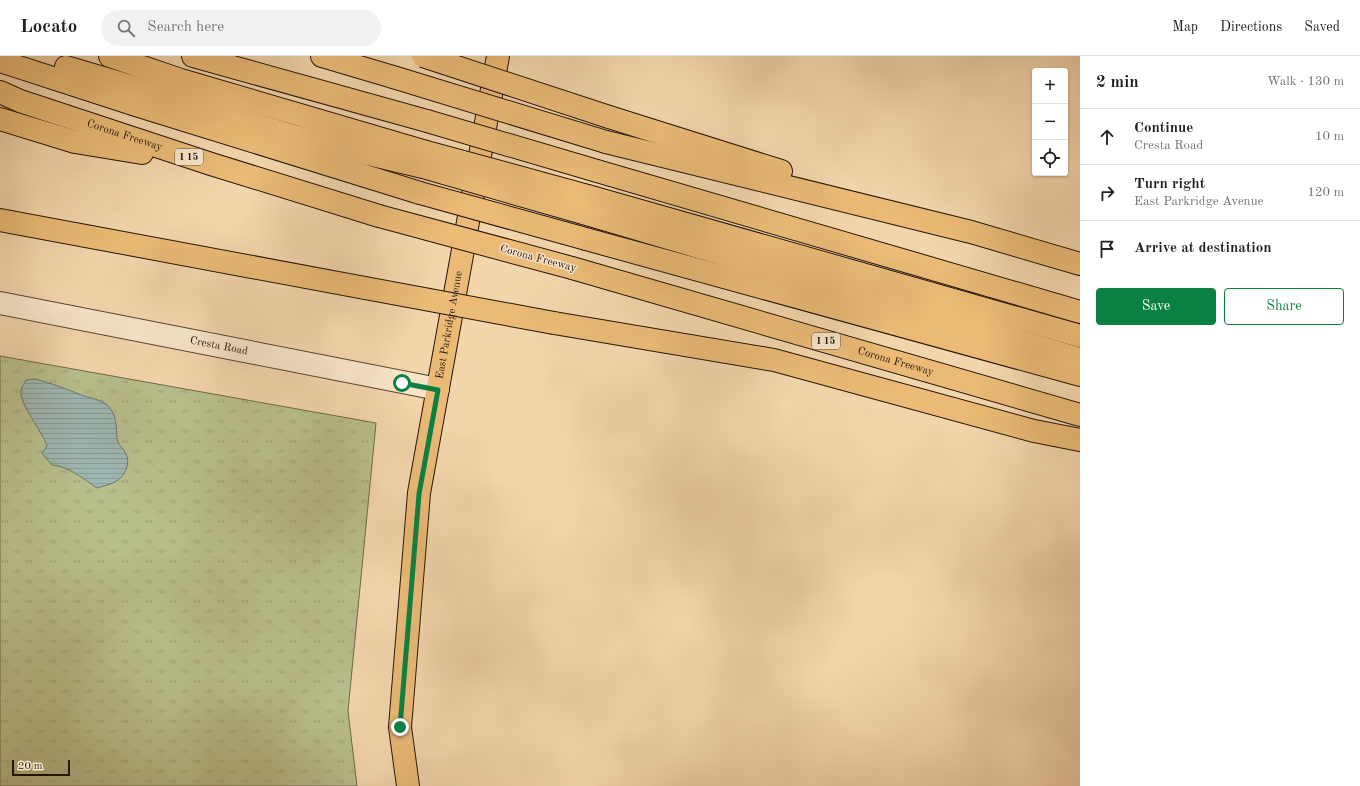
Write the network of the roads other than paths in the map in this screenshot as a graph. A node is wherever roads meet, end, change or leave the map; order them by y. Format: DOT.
graph roads {
  1 [pos="31,56"];
  2 [pos="110,56"];
  3 [pos="193,56"];
  4 [pos="322,56"];
  5 [pos="423,56"];
  6 [pos="498,56"];
  7 [pos="0,61"];
  8 [pos="140,78"];
  9 [pos="0,92"];
  10 [pos="0,119"];
  11 [pos="211,164"];
  12 [pos="585,204"];
  13 [pos="0,220"];
  14 [pos="971,232"];
  15 [pos="1080,264"];
  16 [pos="0,303"];
  17 [pos="1080,312"];
  18 [pos="1080,336"];
  19 [pos="1080,358"];
  20 [pos="1080,375"];
  21 [pos="438,390"];
  22 [pos="1080,415"];
  23 [pos="1080,440"];
  24 [pos="408,786"];
  1 -- 8 [label="main road"];
  2 -- 8 [label="main road"];
  3 -- 17 [label="main road, bridge"];
  4 -- 14 [label="main road, bridge"];
  5 -- 14 [label="main road, bridge"];
  6 -- 21 [label="main road, East Parkridge Avenue"];
  7 -- 20 [label="main road, bridge"];
  8 -- 12 [label="main road, bridge"];
  9 -- 11 [label="main road, Corona Freeway / I 15"];
  10 -- 11 [label="main road"];
  11 -- 22 [label="main road, Corona Freeway / I 15, bridge"];
  12 -- 18 [label="main road"];
  12 -- 19 [label="main road"];
  13 -- 23 [label="main road, bridge"];
  14 -- 15 [label="main road"];
  16 -- 21 [label="street, Cresta Road"];
  21 -- 24 [label="main road, East Parkridge Avenue"];
}
